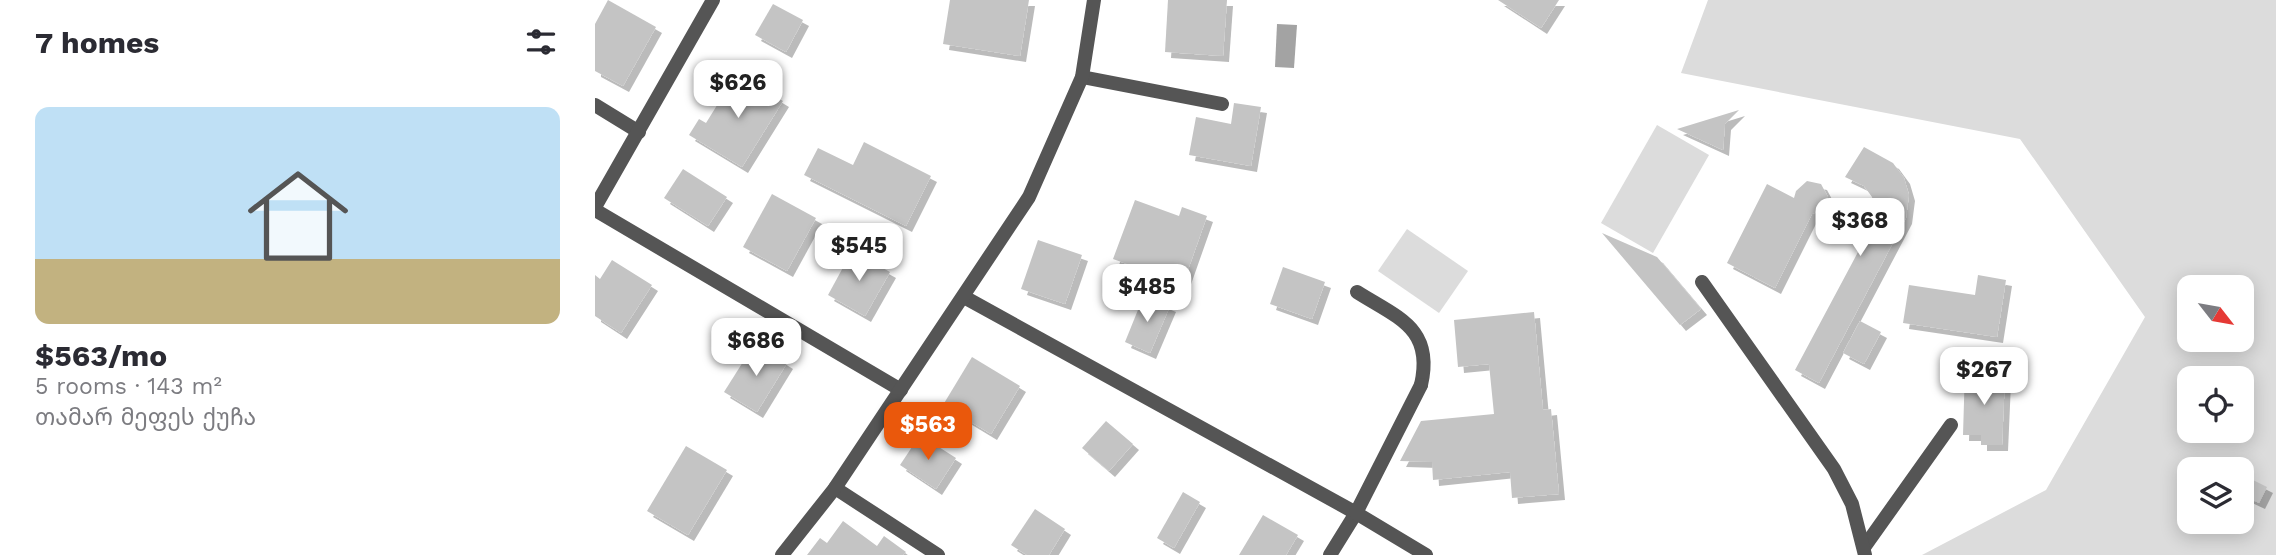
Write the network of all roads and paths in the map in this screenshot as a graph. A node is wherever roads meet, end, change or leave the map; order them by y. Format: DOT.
graph roads {
  1 [pos="713,0"];
  2 [pos="1094,0"];
  3 [pos="1082,76"];
  4 [pos="1222,104"];
  5 [pos="595,105"];
  6 [pos="639,132"];
  7 [pos="595,209"];
  8 [pos="1702,282"];
  9 [pos="1357,292"];
  10 [pos="964,297"];
  11 [pos="901,390"];
  12 [pos="1951,425"];
  13 [pos="835,488"];
  14 [pos="1356,513"];
  15 [pos="1865,551"];
  16 [pos="782,555"];
  17 [pos="938,555"];
  18 [pos="1330,555"];
  19 [pos="1426,555"];
  1 -- 6 [label="street"];
  2 -- 3 [label="street"];
  3 -- 4 [label="street"];
  3 -- 10 [label="street"];
  5 -- 6 [label="street"];
  6 -- 7 [label="street"];
  7 -- 11 [label="street"];
  8 -- 15 [label="street"];
  9 -- 14 [label="street"];
  10 -- 11 [label="street"];
  10 -- 14 [label="street"];
  11 -- 13 [label="street"];
  12 -- 15 [label="street"];
  13 -- 16 [label="street"];
  13 -- 17 [label="street"];
  14 -- 18 [label="street"];
  14 -- 19 [label="street"];
}
